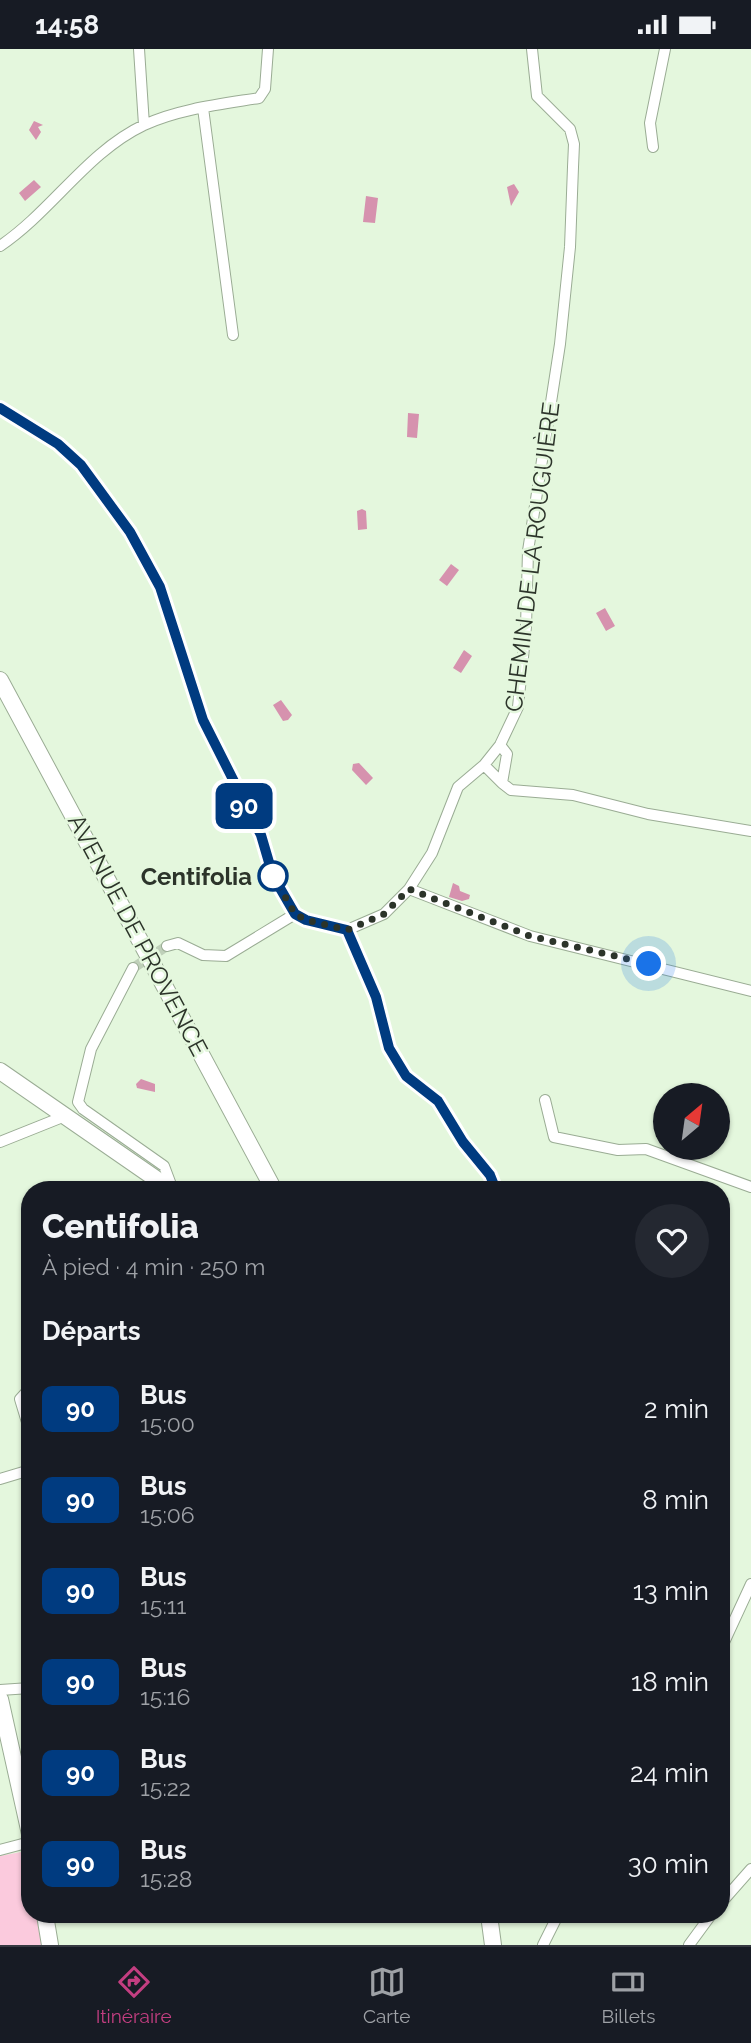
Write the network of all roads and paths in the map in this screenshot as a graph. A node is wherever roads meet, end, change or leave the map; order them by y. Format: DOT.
graph roads {
  1 [pos="139,49"];
  2 [pos="268,49"];
  3 [pos="532,49"];
  4 [pos="665,49"];
  5 [pos="203,108"];
  6 [pos="144,125"];
  7 [pos="653,147"];
  8 [pos="0,246"];
  9 [pos="233,335"];
  10 [pos="0,408"];
  11 [pos="0,680"];
  12 [pos="500,745"];
  13 [pos="484,765"];
  14 [pos="502,783"];
  15 [pos="751,831"];
  16 [pos="409,889"];
  17 [pos="295,914"];
  18 [pos="347,930"];
  19 [pos="167,946"];
  20 [pos="133,968"];
  21 [pos="751,991"];
  22 [pos="0,1071"];
  23 [pos="545,1100"];
  24 [pos="65,1116"];
  25 [pos="0,1142"];
  26 [pos="160,1181"];
  27 [pos="170,1181"];
  28 [pos="269,1181"];
  29 [pos="492,1181"];
  30 [pos="751,1187"];
  31 [pos="21,1473"];
  32 [pos="0,1479"];
  33 [pos="751,1584"];
  34 [pos="730,1630"];
  35 [pos="21,1689"];
  36 [pos="0,1690"];
  37 [pos="0,1699"];
  38 [pos="21,1794"];
  39 [pos="21,1844"];
  40 [pos="0,1850"];
  41 [pos="751,1868"];
  42 [pos="730,1892"];
  43 [pos="46,1923"];
  44 [pos="490,1923"];
  45 [pos="554,1923"];
  46 [pos="705,1923"];
  47 [pos="545,1944"];
  48 [pos="50,1945"];
  49 [pos="493,1945"];
  50 [pos="689,1945"];
  1 -- 6 [label="street"];
  2 -- 5 [label="street"];
  3 -- 12 [label="street, CHEMIN DE LA ROUGUIÈRE"];
  4 -- 7 [label="street"];
  5 -- 6 [label="street"];
  5 -- 9 [label="street"];
  6 -- 8 [label="street"];
  10 -- 17 [label="street"];
  11 -- 28 [label="main road, AVENUE DE PROVENCE"];
  12 -- 13 [label="street, CHEMIN DE LA ROUGUIÈRE"];
  12 -- 14 [label="street"];
  13 -- 14 [label="street"];
  13 -- 16 [label="street, CHEMIN DE LA ROUGUIÈRE"];
  14 -- 15 [label="street"];
  16 -- 18 [label="street, CHEMIN DE LA ROUGUIÈRE"];
  16 -- 21 [label="street"];
  17 -- 18 [label="street"];
  17 -- 19 [label="street"];
  18 -- 29 [label="street"];
  20 -- 27 [label="street"];
  22 -- 24 [label="main road"];
  23 -- 30 [label="street"];
  24 -- 25 [label="street"];
  24 -- 26 [label="main road"];
  31 -- 32 [label="street"];
  33 -- 34 [label="street"];
  35 -- 36 [label="street"];
  37 -- 38 [label="main road"];
  39 -- 40 [label="street"];
  41 -- 42 [label="street"];
  43 -- 48 [label="main road"];
  44 -- 49 [label="main road"];
  45 -- 47 [label="street"];
  46 -- 50 [label="street"];
}
